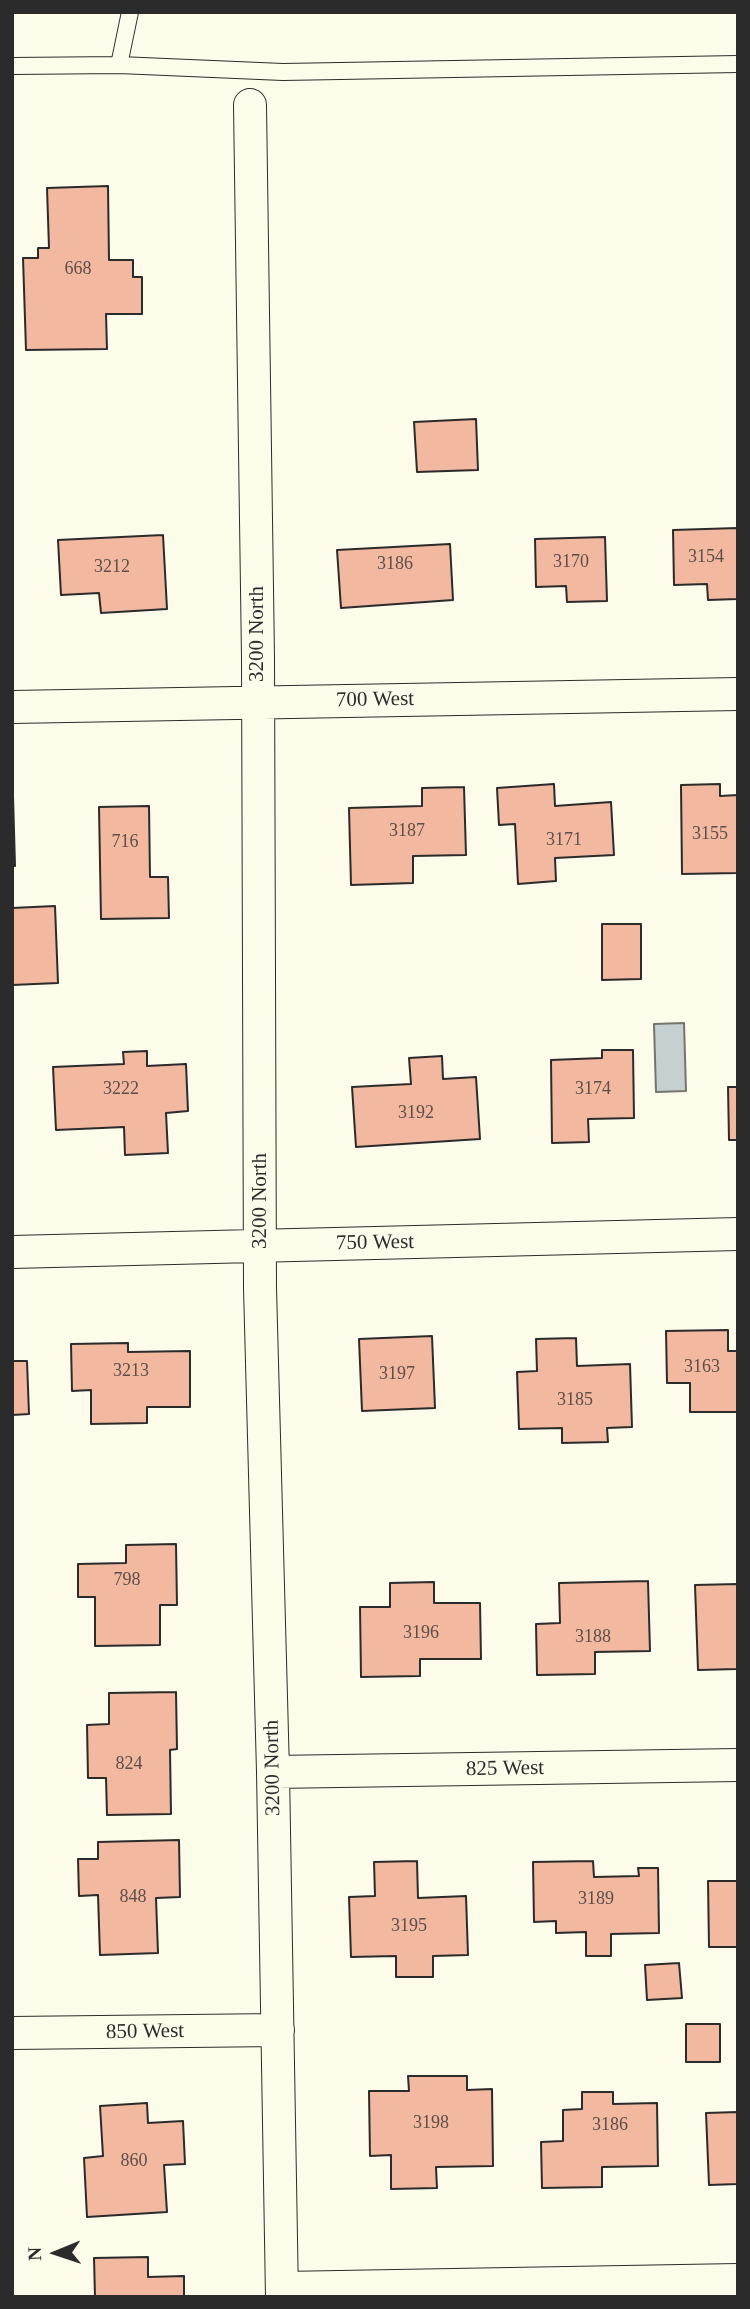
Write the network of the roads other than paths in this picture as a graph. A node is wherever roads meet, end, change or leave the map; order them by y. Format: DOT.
graph roads {
  1 [pos="130,12"];
  2 [pos="738,64"];
  3 [pos="119,65"];
  4 [pos="12,66"];
  5 [pos="250,105"];
  6 [pos="738,694"];
  7 [pos="257,701"];
  8 [pos="12,707"];
  9 [pos="738,1234"];
  10 [pos="260,1246"];
  11 [pos="12,1252"];
  12 [pos="738,1765"];
  13 [pos="273,1772"];
  14 [pos="278,2030"];
  15 [pos="12,2033"];
  16 [pos="738,2280"];
  17 [pos="282,2292"];
  1 -- 3 [label="lane"];
  2 -- 3 [label="lane"];
  3 -- 4 [label="lane"];
  5 -- 7 [label="street, 3200 North"];
  6 -- 7 [label="street, 700 West"];
  7 -- 8 [label="street, 700 West"];
  7 -- 10 [label="street, 3200 North"];
  9 -- 10 [label="street, 750 West"];
  10 -- 11 [label="street, 750 West"];
  10 -- 13 [label="street, 3200 North"];
  12 -- 13 [label="street, 825 West"];
  13 -- 14 [label="street, 3200 North"];
  14 -- 15 [label="street, 850 West"];
  14 -- 17 [label="street, 3200 North"];
  16 -- 17 [label="street"];
}
